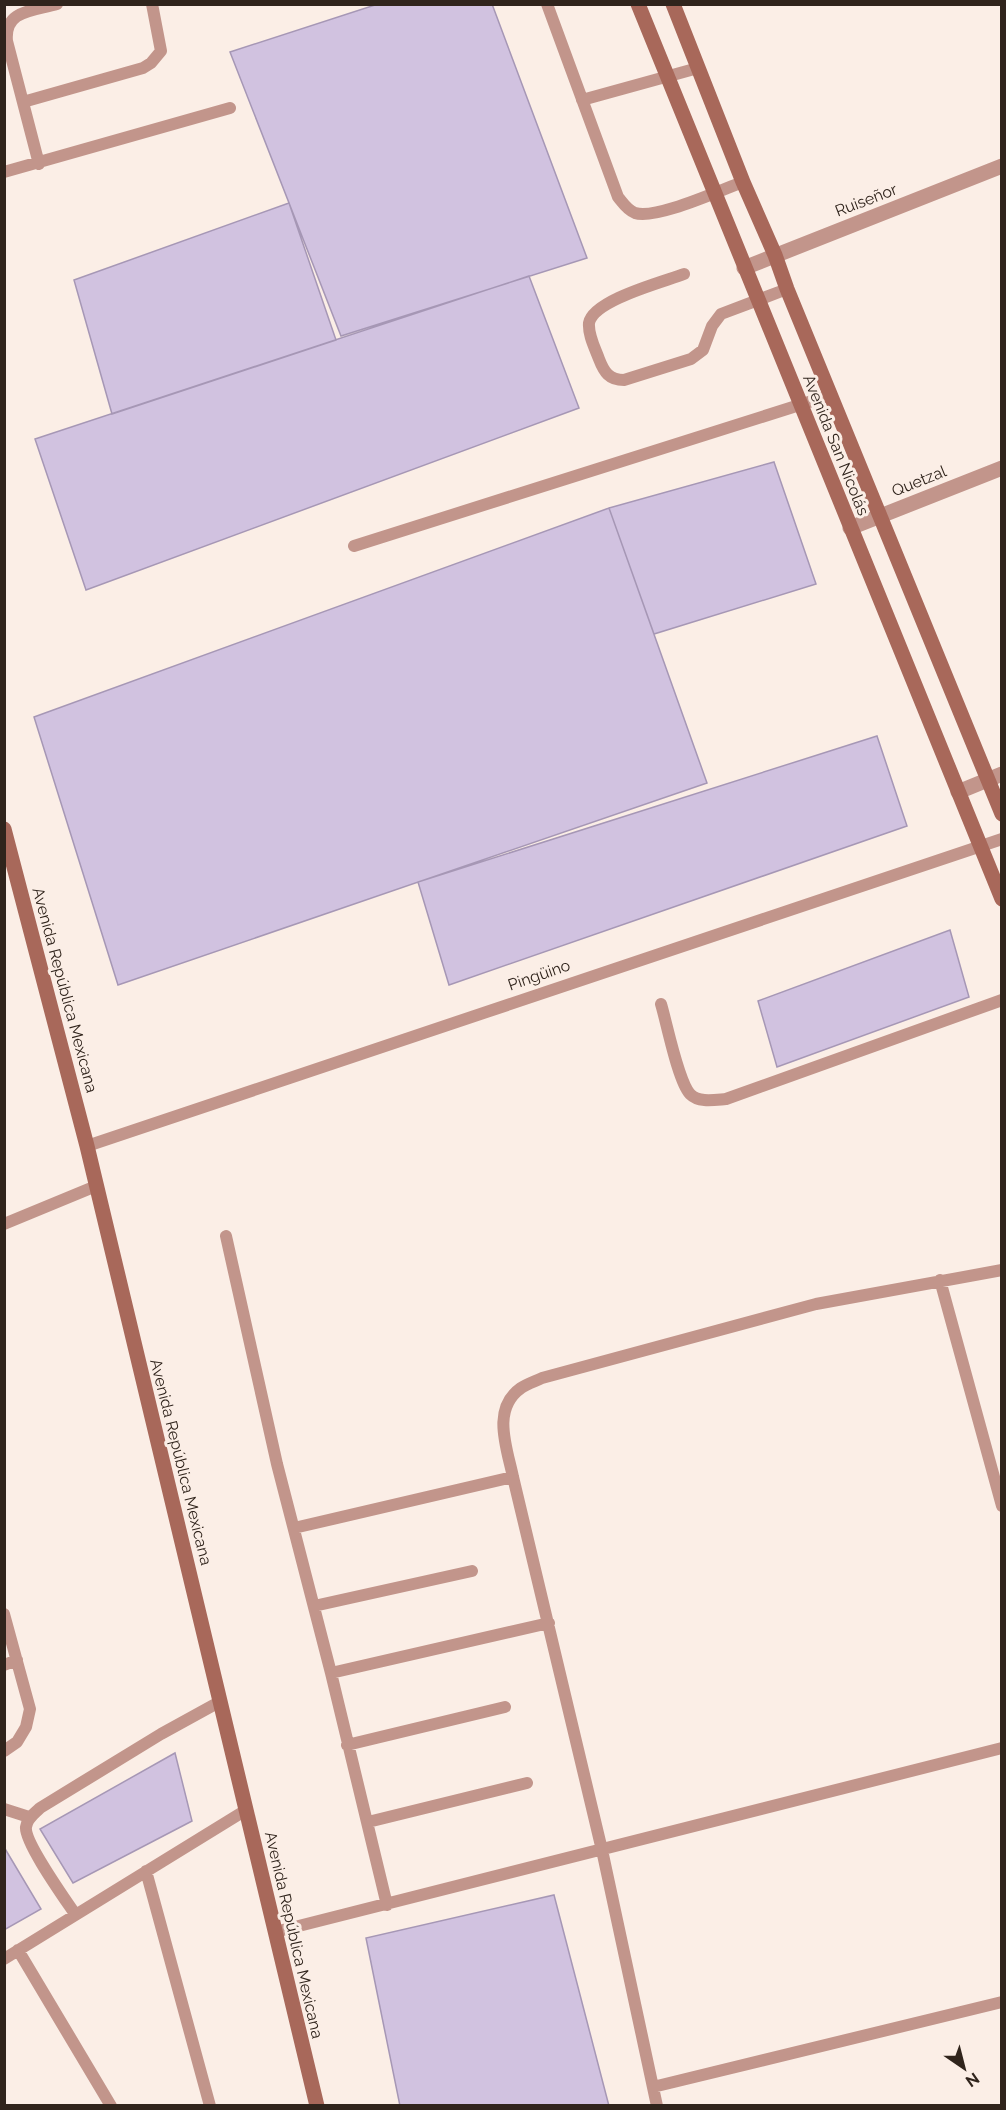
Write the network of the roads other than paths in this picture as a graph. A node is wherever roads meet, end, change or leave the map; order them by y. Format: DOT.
graph roads {
  1 [pos="57,4"];
  2 [pos="152,4"];
  3 [pos="547,4"];
  4 [pos="638,4"];
  5 [pos="673,4"];
  6 [pos="698,68"];
  7 [pos="667,76"];
  8 [pos="582,100"];
  9 [pos="23,102"];
  10 [pos="230,108"];
  11 [pos="39,164"];
  12 [pos="1002,166"];
  13 [pos="4,172"];
  14 [pos="743,182"];
  15 [pos="715,192"];
  16 [pos="775,255"];
  17 [pos="744,268"];
  18 [pos="684,274"];
  19 [pos="787,289"];
  20 [pos="757,300"];
  21 [pos="831,395"];
  22 [pos="800,406"];
  23 [pos="1002,468"];
  24 [pos="880,516"];
  25 [pos="850,528"];
  26 [pos="354,546"];
  27 [pos="994,777"];
  28 [pos="958,792"];
  29 [pos="1002,814"];
  30 [pos="4,829"];
  31 [pos="1002,839"];
  32 [pos="980,846"];
  33 [pos="1002,899"];
  34 [pos="1002,1000"];
  35 [pos="661,1004"];
  36 [pos="87,1146"];
  37 [pos="96,1186"];
  38 [pos="4,1224"];
  39 [pos="225,1236"];
  40 [pos="1002,1270"];
  41 [pos="940,1280"];
  42 [pos="513,1477"];
  43 [pos="1002,1506"];
  44 [pos="294,1528"];
  45 [pos="472,1571"];
  46 [pos="314,1606"];
  47 [pos="4,1614"];
  48 [pos="549,1623"];
  49 [pos="17,1660"];
  50 [pos="4,1665"];
  51 [pos="332,1673"];
  52 [pos="221,1701"];
  53 [pos="505,1707"];
  54 [pos="347,1745"];
  55 [pos="1002,1748"];
  56 [pos="4,1751"];
  57 [pos="527,1783"];
  58 [pos="4,1809"];
  59 [pos="246,1810"];
  60 [pos="29,1817"];
  61 [pos="368,1822"];
  62 [pos="602,1850"];
  63 [pos="146,1871"];
  64 [pos="387,1905"];
  65 [pos="75,1914"];
  66 [pos="275,1932"];
  67 [pos="18,1950"];
  68 [pos="4,1959"];
  69 [pos="1002,2002"];
  70 [pos="653,2087"];
  71 [pos="111,2106"];
  72 [pos="210,2106"];
  73 [pos="317,2106"];
  74 [pos="657,2106"];
  1 -- 9 [label="lane"];
  2 -- 9 [label="lane"];
  3 -- 8 [label="lane"];
  4 -- 7 [label="street, Avenida San Nicolás"];
  5 -- 6 [label="street, Avenida San Nicolás"];
  6 -- 7 [label="lane"];
  6 -- 14 [label="street, Avenida San Nicolás"];
  7 -- 8 [label="lane"];
  7 -- 15 [label="street, Avenida San Nicolás"];
  8 -- 15 [label="lane"];
  9 -- 11 [label="lane"];
  10 -- 11 [label="lane"];
  11 -- 13 [label="lane"];
  12 -- 16 [label="street, Ruiseñor"];
  14 -- 15 [label="lane"];
  14 -- 16 [label="street, Avenida San Nicolás"];
  15 -- 17 [label="street, Avenida San Nicolás"];
  16 -- 17 [label="street, Ruiseñor"];
  16 -- 19 [label="street, Avenida San Nicolás"];
  17 -- 20 [label="street, Avenida San Nicolás"];
  18 -- 20 [label="lane"];
  19 -- 20 [label="lane"];
  19 -- 21 [label="street, Avenida San Nicolás"];
  20 -- 22 [label="street, Avenida San Nicolás"];
  21 -- 22 [label="lane"];
  21 -- 24 [label="street, Avenida San Nicolás"];
  22 -- 25 [label="street, Avenida San Nicolás"];
  22 -- 26 [label="lane"];
  23 -- 24 [label="street, Quetzal"];
  24 -- 25 [label="street, Quetzal"];
  24 -- 27 [label="street, Avenida San Nicolás"];
  25 -- 28 [label="street, Avenida San Nicolás"];
  27 -- 28 [label="street"];
  27 -- 29 [label="street, Avenida San Nicolás"];
  28 -- 32 [label="street, Avenida San Nicolás"];
  30 -- 36 [label="street, Avenida República Mexicana"];
  31 -- 32 [label="lane, Pingüino"];
  32 -- 33 [label="street, Avenida San Nicolás"];
  32 -- 36 [label="lane, Pingüino"];
  34 -- 35 [label="lane"];
  36 -- 37 [label="street, Avenida República Mexicana"];
  37 -- 38 [label="lane"];
  37 -- 52 [label="street, Avenida República Mexicana"];
  39 -- 44 [label="lane"];
  40 -- 41 [label="lane"];
  41 -- 42 [label="lane"];
  41 -- 43 [label="lane"];
  42 -- 44 [label="lane"];
  42 -- 48 [label="lane"];
  44 -- 46 [label="lane"];
  45 -- 46 [label="lane"];
  46 -- 51 [label="lane"];
  47 -- 49 [label="lane"];
  48 -- 51 [label="lane"];
  48 -- 62 [label="lane"];
  49 -- 50 [label="lane"];
  49 -- 56 [label="lane"];
  51 -- 54 [label="lane"];
  52 -- 59 [label="street, Avenida República Mexicana"];
  52 -- 60 [label="lane"];
  53 -- 54 [label="lane"];
  54 -- 61 [label="lane"];
  55 -- 62 [label="lane"];
  57 -- 61 [label="lane"];
  58 -- 60 [label="lane"];
  59 -- 63 [label="lane"];
  59 -- 66 [label="street, Avenida República Mexicana"];
  60 -- 65 [label="lane"];
  61 -- 64 [label="lane"];
  62 -- 64 [label="lane"];
  62 -- 70 [label="lane"];
  63 -- 65 [label="lane"];
  63 -- 72 [label="lane"];
  64 -- 66 [label="lane"];
  65 -- 67 [label="lane"];
  66 -- 73 [label="street, Avenida República Mexicana"];
  67 -- 68 [label="lane"];
  67 -- 71 [label="lane"];
  69 -- 70 [label="lane"];
  70 -- 74 [label="lane"];
}
